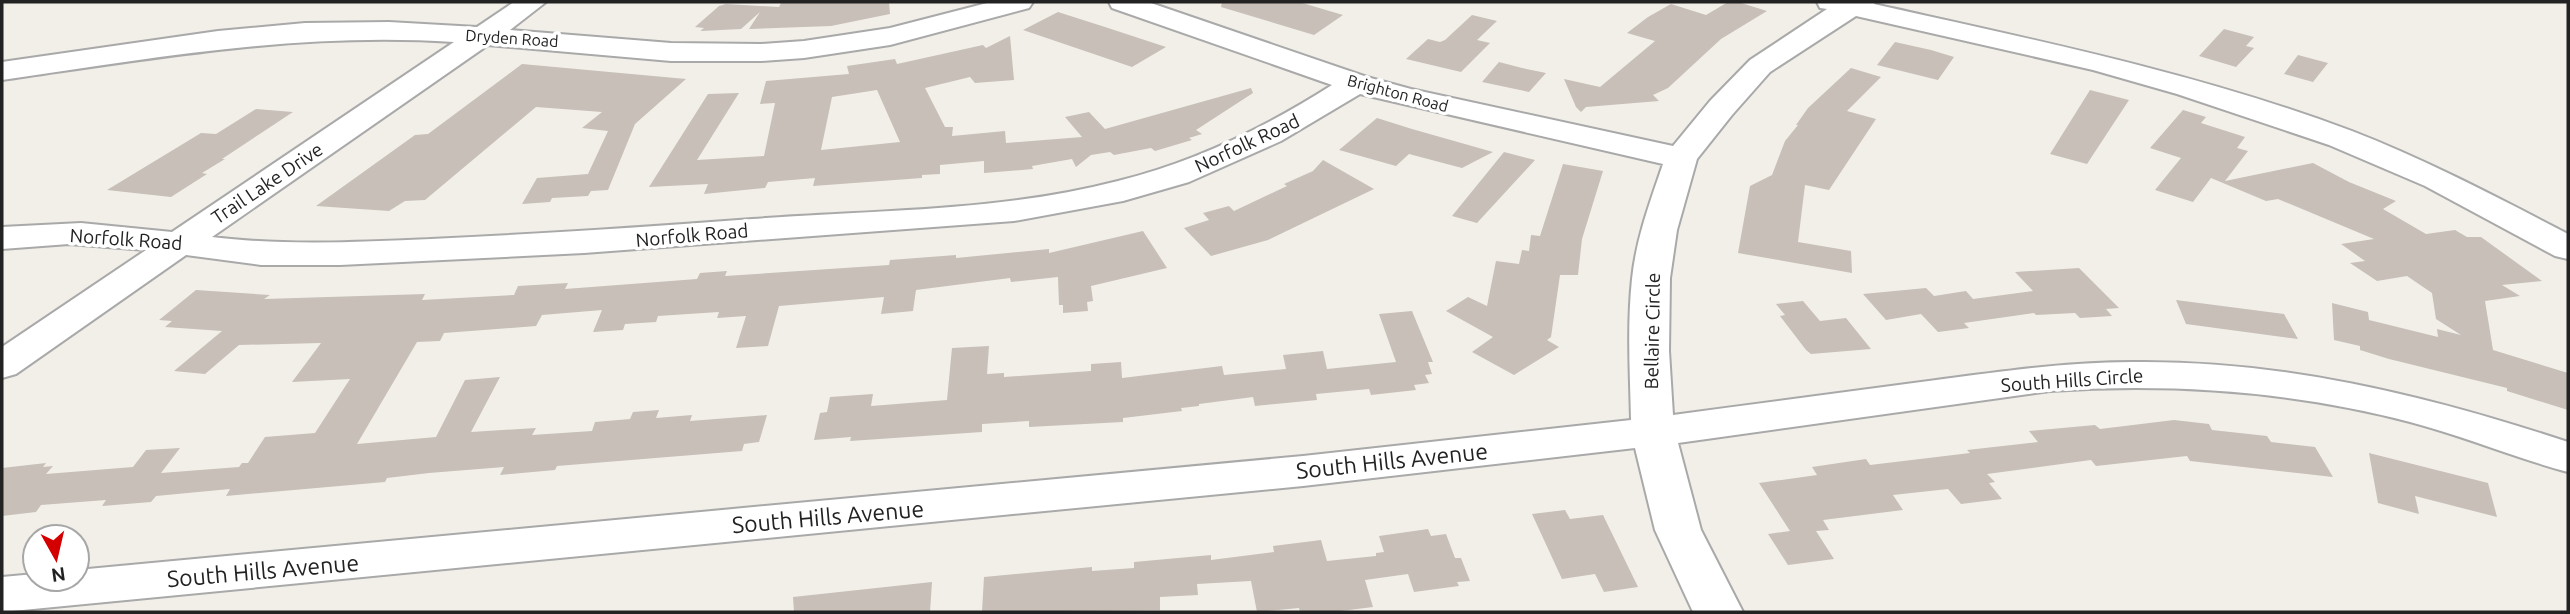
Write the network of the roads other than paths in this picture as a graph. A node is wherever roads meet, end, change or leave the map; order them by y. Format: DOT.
graph roads {
  1 [pos="532,2"];
  2 [pos="1019,2"];
  3 [pos="1122,2"];
  4 [pos="1848,3"];
  5 [pos="484,35"];
  6 [pos="2,71"];
  7 [pos="1356,83"];
  8 [pos="1681,159"];
  9 [pos="2,238"];
  10 [pos="181,242"];
  11 [pos="2568,247"];
  12 [pos="2,365"];
  13 [pos="1653,432"];
  14 [pos="2568,457"];
  15 [pos="2,595"];
  16 [pos="1718,612"];
  1 -- 5 [label="street, Trail Lake Drive"];
  2 -- 5 [label="street, Dryden Road"];
  3 -- 7 [label="street, Brighton Road"];
  4 -- 8 [label="street, Bellaire Circle"];
  4 -- 11 [label="street"];
  5 -- 6 [label="street, Dryden Road"];
  5 -- 10 [label="street, Trail Lake Drive"];
  7 -- 8 [label="street, Brighton Road"];
  7 -- 10 [label="street, Norfolk Road"];
  8 -- 13 [label="street, Bellaire Circle"];
  9 -- 10 [label="street, Norfolk Road"];
  10 -- 12 [label="street, Trail Lake Drive"];
  13 -- 14 [label="street, South Hills Circle"];
  13 -- 15 [label="street, South Hills Avenue"];
  13 -- 16 [label="street, Bellaire Circle"];
}
